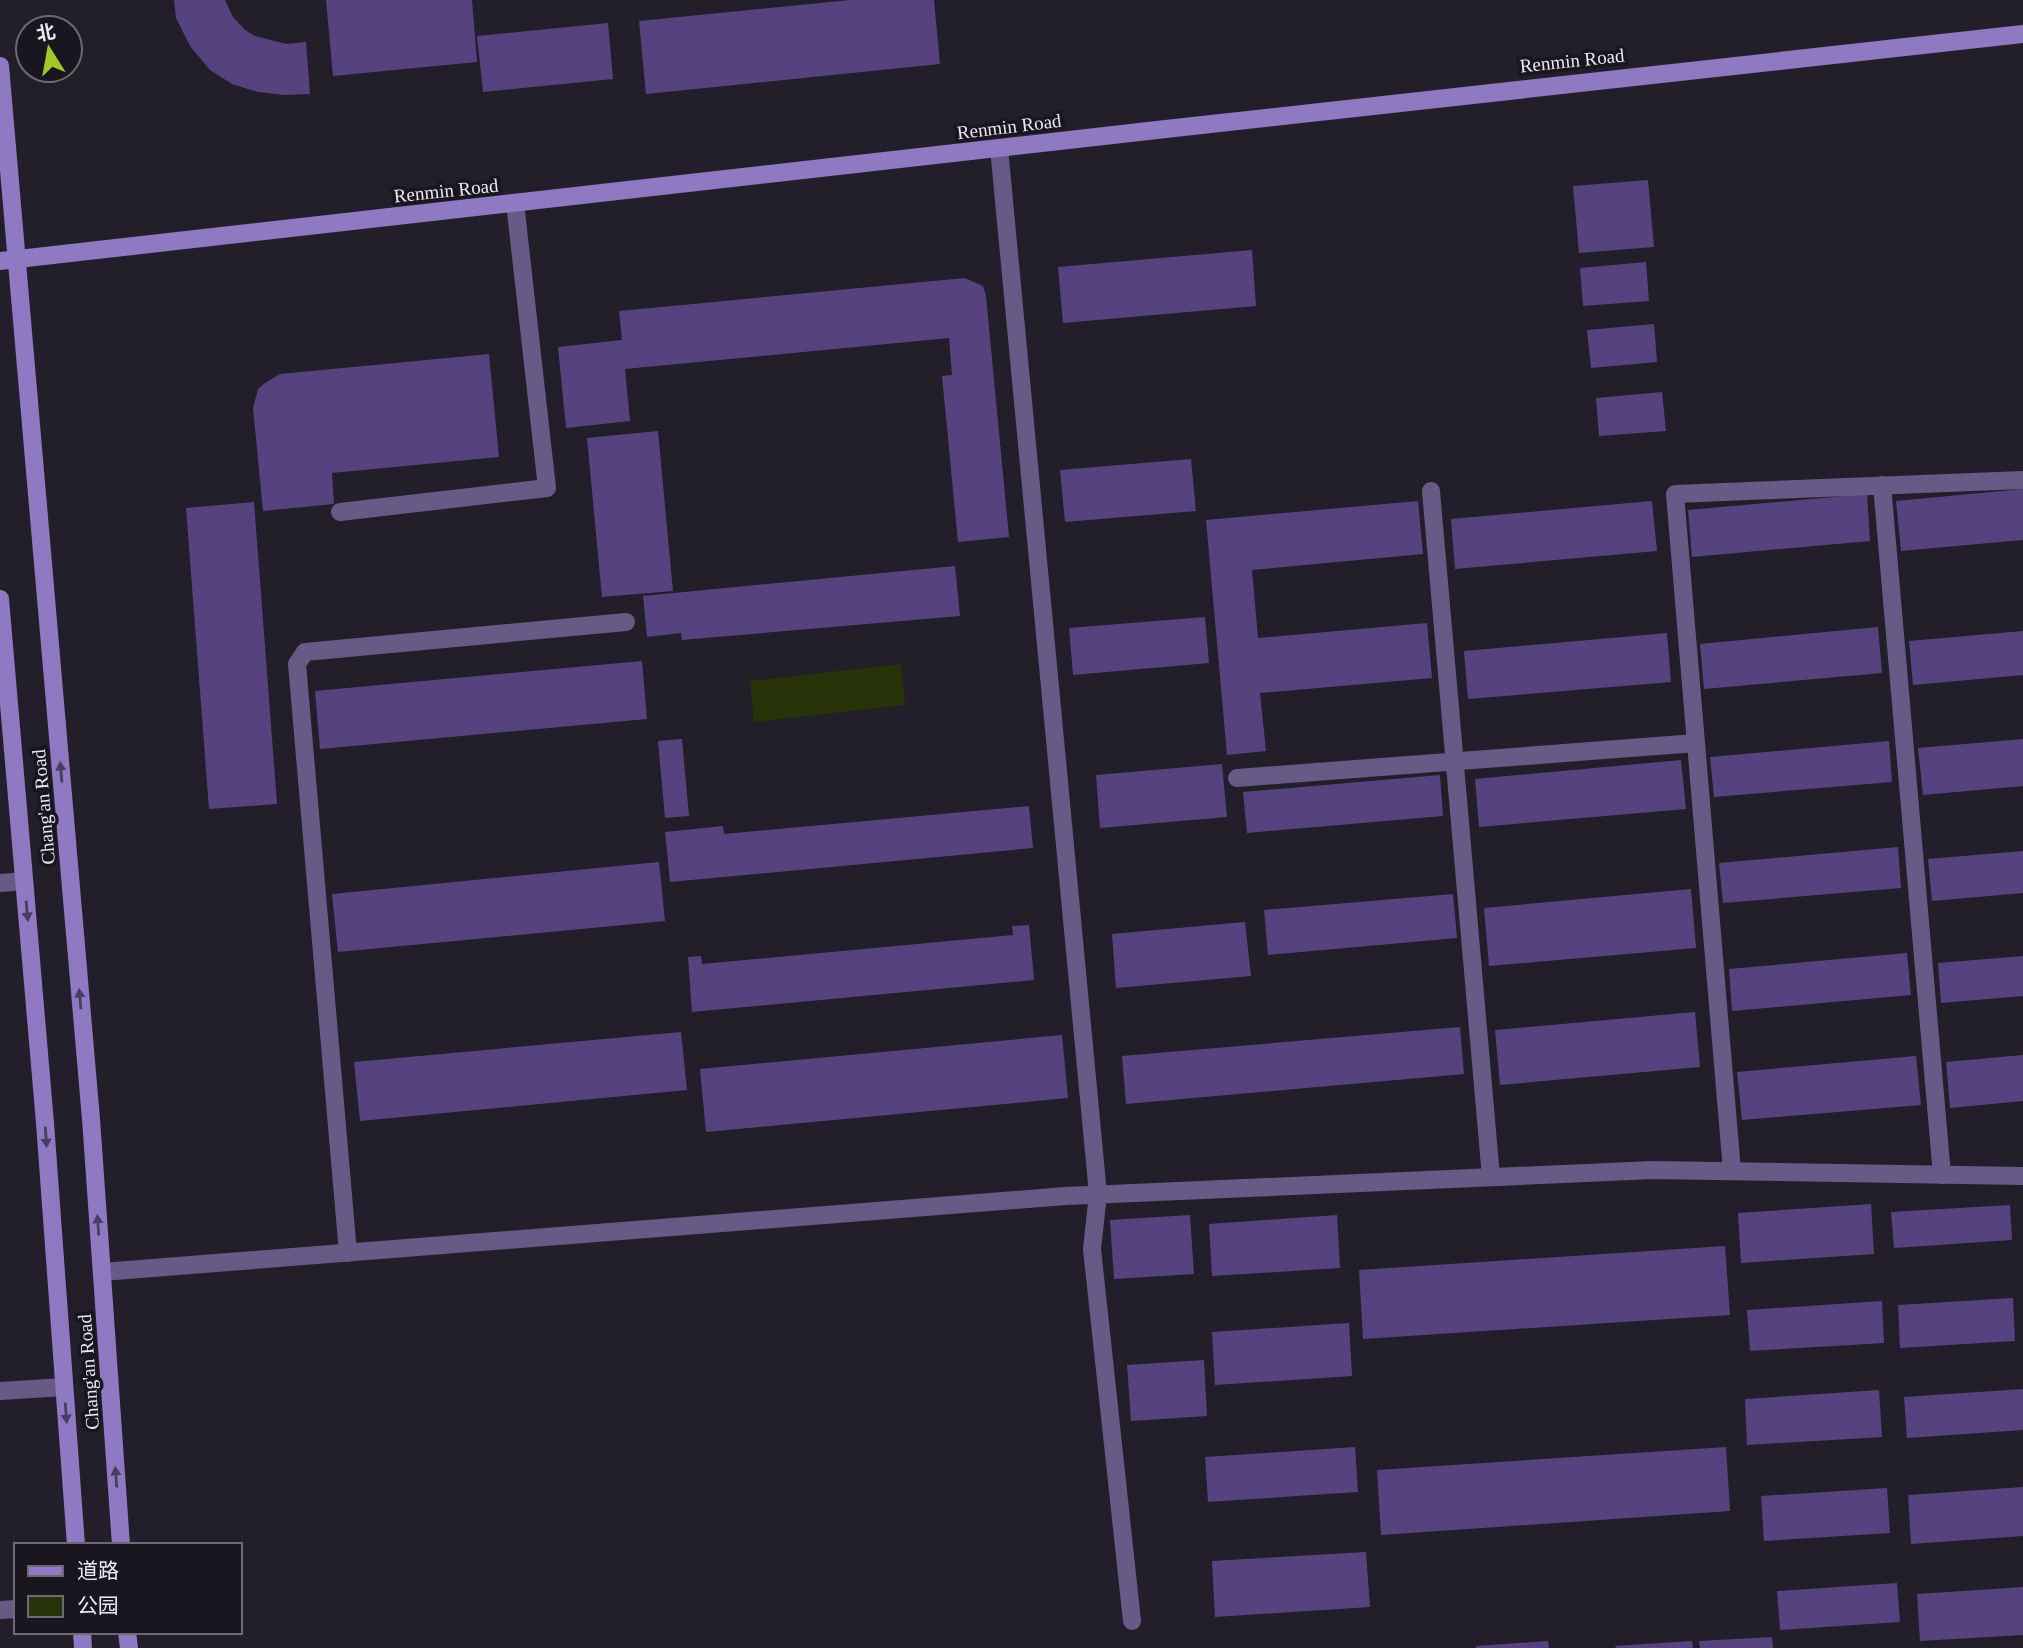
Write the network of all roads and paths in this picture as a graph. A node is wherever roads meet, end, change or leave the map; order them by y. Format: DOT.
graph roads {
  1 [pos="2023,34"];
  2 [pos="0,66"];
  3 [pos="999,148"];
  4 [pos="515,203"];
  5 [pos="8,260"];
  6 [pos="2023,480"];
  7 [pos="1882,485"];
  8 [pos="1431,491"];
  9 [pos="340,512"];
  10 [pos="0,598"];
  11 [pos="626,622"];
  12 [pos="1696,743"];
  13 [pos="1454,762"];
  14 [pos="1237,778"];
  15 [pos="24,881"];
  16 [pos="0,883"];
  17 [pos="1732,1171"];
  18 [pos="1942,1175"];
  19 [pos="2023,1176"];
  20 [pos="1491,1177"];
  21 [pos="1098,1194"];
  22 [pos="348,1253"];
  23 [pos="102,1272"];
  24 [pos="64,1387"];
  25 [pos="0,1391"];
  26 [pos="76,1543"];
  27 [pos="121,1543"];
  28 [pos="1132,1621"];
  1 -- 3 [label="main road, Renmin Road"];
  2 -- 5 [label="main road, Chang'an Road"];
  3 -- 4 [label="main road, Renmin Road"];
  3 -- 21 [label="street"];
  4 -- 5 [label="main road, Renmin Road"];
  4 -- 9 [label="street"];
  23 -- 5 [label="main road, Chang'an Road, one-way"];
  6 -- 7 [label="street"];
  7 -- 12 [label="street"];
  7 -- 18 [label="street"];
  8 -- 13 [label="street"];
  10 -- 15 [label="main road, Chang'an Road"];
  11 -- 22 [label="street"];
  12 -- 13 [label="street"];
  12 -- 17 [label="street"];
  13 -- 14 [label="street"];
  13 -- 20 [label="street"];
  15 -- 16 [label="street"];
  15 -- 24 [label="main road, Chang'an Road, one-way"];
  17 -- 18 [label="street"];
  17 -- 20 [label="street"];
  18 -- 19 [label="street"];
  20 -- 21 [label="street"];
  21 -- 22 [label="street"];
  21 -- 28 [label="street"];
  22 -- 23 [label="street"];
  27 -- 23 [label="main road, Chang'an Road, one-way"];
  24 -- 25 [label="street"];
  24 -- 26 [label="main road, Chang'an Road, one-way"];
}
